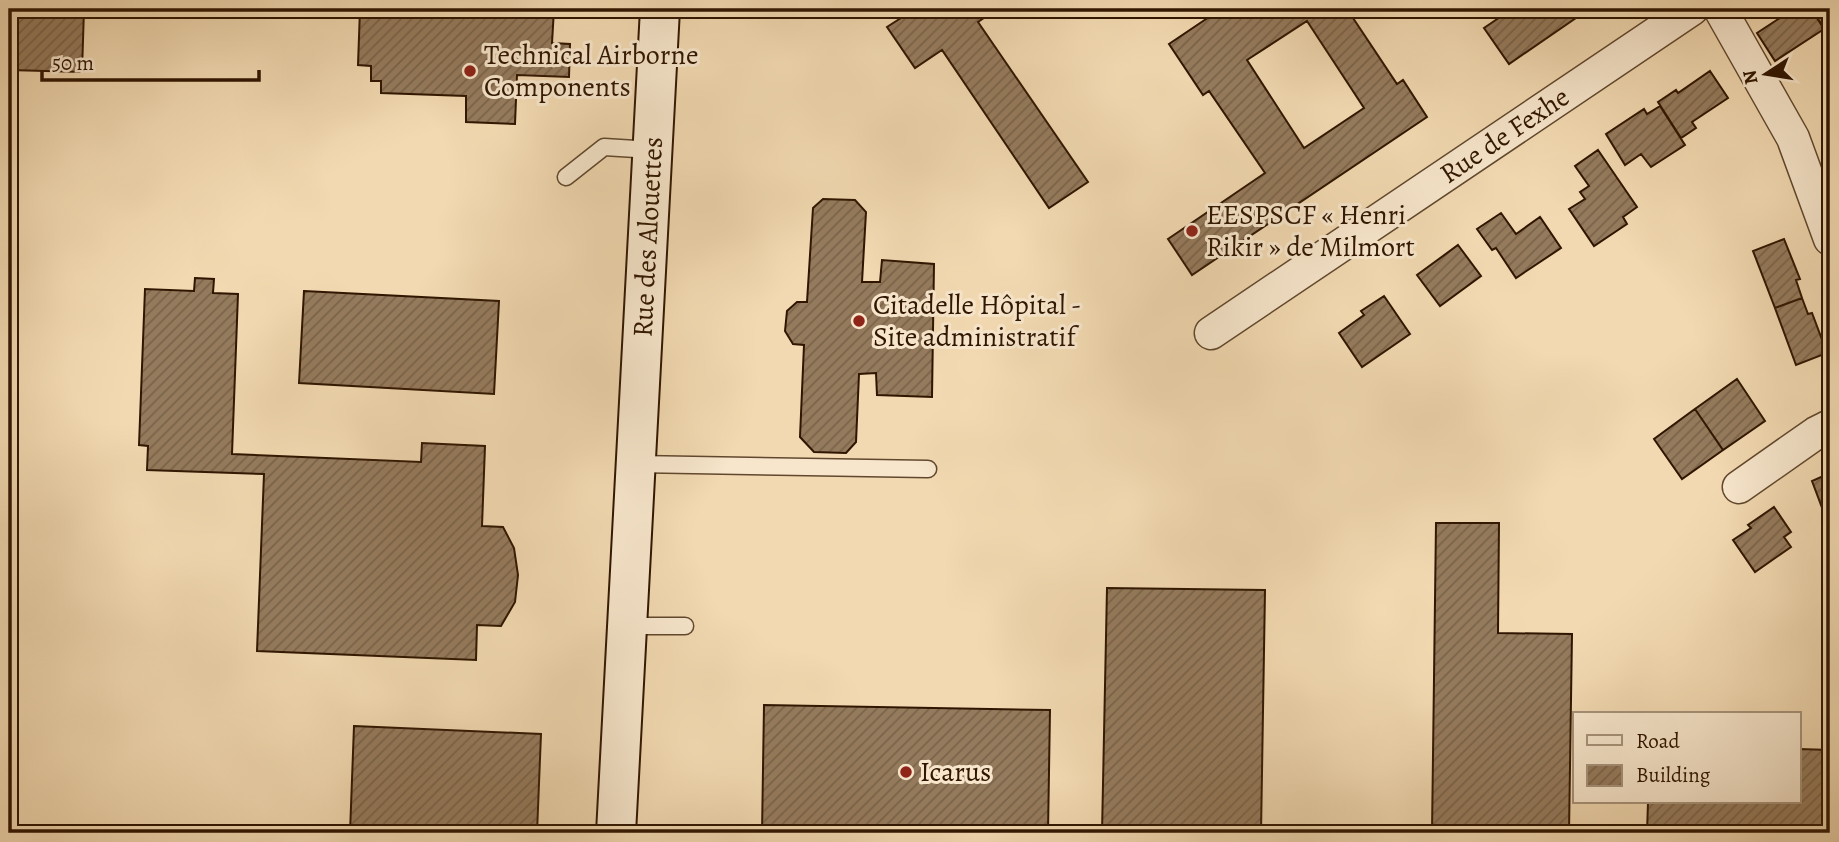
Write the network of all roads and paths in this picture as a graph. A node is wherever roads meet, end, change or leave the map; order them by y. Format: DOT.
graph roads {
  1 [pos="660,9"];
  2 [pos="1692,9"];
  3 [pos="1720,9"];
  4 [pos="652,150"];
  5 [pos="566,177"];
  6 [pos="1830,239"];
  7 [pos="1211,333"];
  8 [pos="1830,426"];
  9 [pos="636,464"];
  10 [pos="928,469"];
  11 [pos="1739,487"];
  12 [pos="627,626"];
  13 [pos="685,626"];
  14 [pos="616,833"];
  1 -- 4 [label="street, Rue des Alouettes"];
  2 -- 7 [label="street, Rue de Fexhe"];
  3 -- 6 [label="street"];
  4 -- 5 [label="lane"];
  4 -- 9 [label="street, Rue des Alouettes"];
  8 -- 11 [label="street"];
  9 -- 10 [label="lane"];
  9 -- 12 [label="street, Rue des Alouettes"];
  12 -- 13 [label="lane"];
  12 -- 14 [label="street, Rue des Alouettes"];
}
